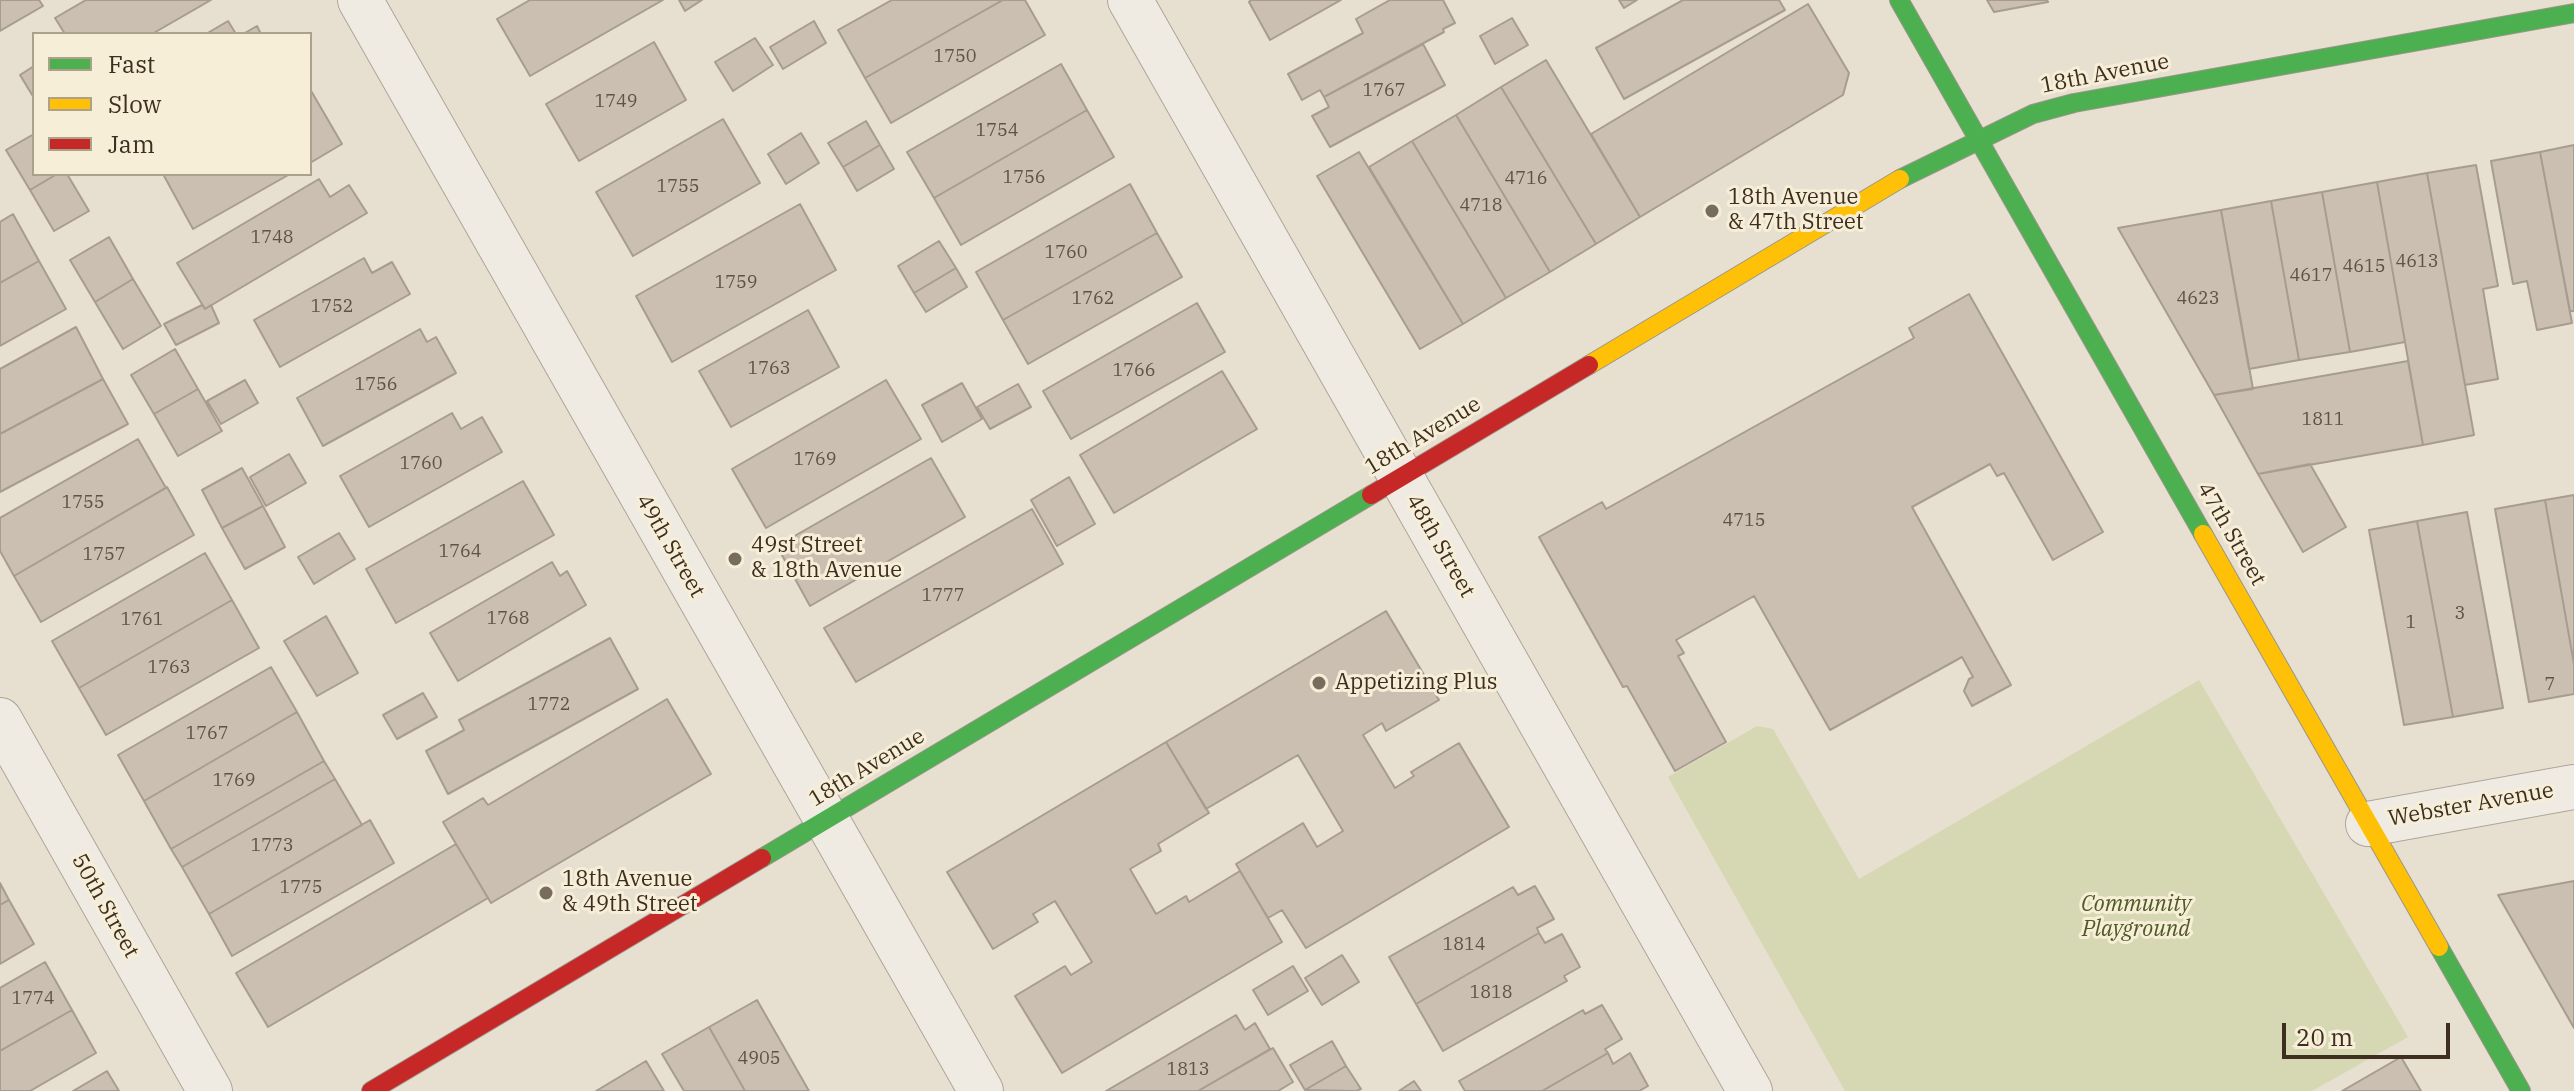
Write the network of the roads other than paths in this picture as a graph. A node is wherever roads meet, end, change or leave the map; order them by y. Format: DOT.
graph roads {
  1 [pos="360,0"];
  2 [pos="1130,0"];
  3 [pos="1899,0"];
  4 [pos="2574,13"];
  5 [pos="1979,139"];
  6 [pos="1401,478"];
  7 [pos="0,720"];
  8 [pos="2574,787"];
  9 [pos="828,820"];
  10 [pos="2368,824"];
  11 [pos="210,1091"];
  12 [pos="371,1091"];
  13 [pos="981,1091"];
  14 [pos="1750,1091"];
  15 [pos="2521,1091"];
  1 -- 9 [label="street, 49th Street"];
  2 -- 6 [label="street, 48th Street"];
  3 -- 5 [label="street, 47th Street"];
  4 -- 5 [label="street, 18th Avenue"];
  5 -- 6 [label="street, 18th Avenue"];
  5 -- 10 [label="street, 47th Street"];
  6 -- 9 [label="street, 18th Avenue"];
  6 -- 14 [label="street, 48th Street"];
  7 -- 11 [label="street, 50th Street"];
  8 -- 10 [label="street, Webster Avenue"];
  9 -- 12 [label="street, 18th Avenue"];
  9 -- 13 [label="street, 49th Street"];
  10 -- 15 [label="street, 47th Street"];
}
